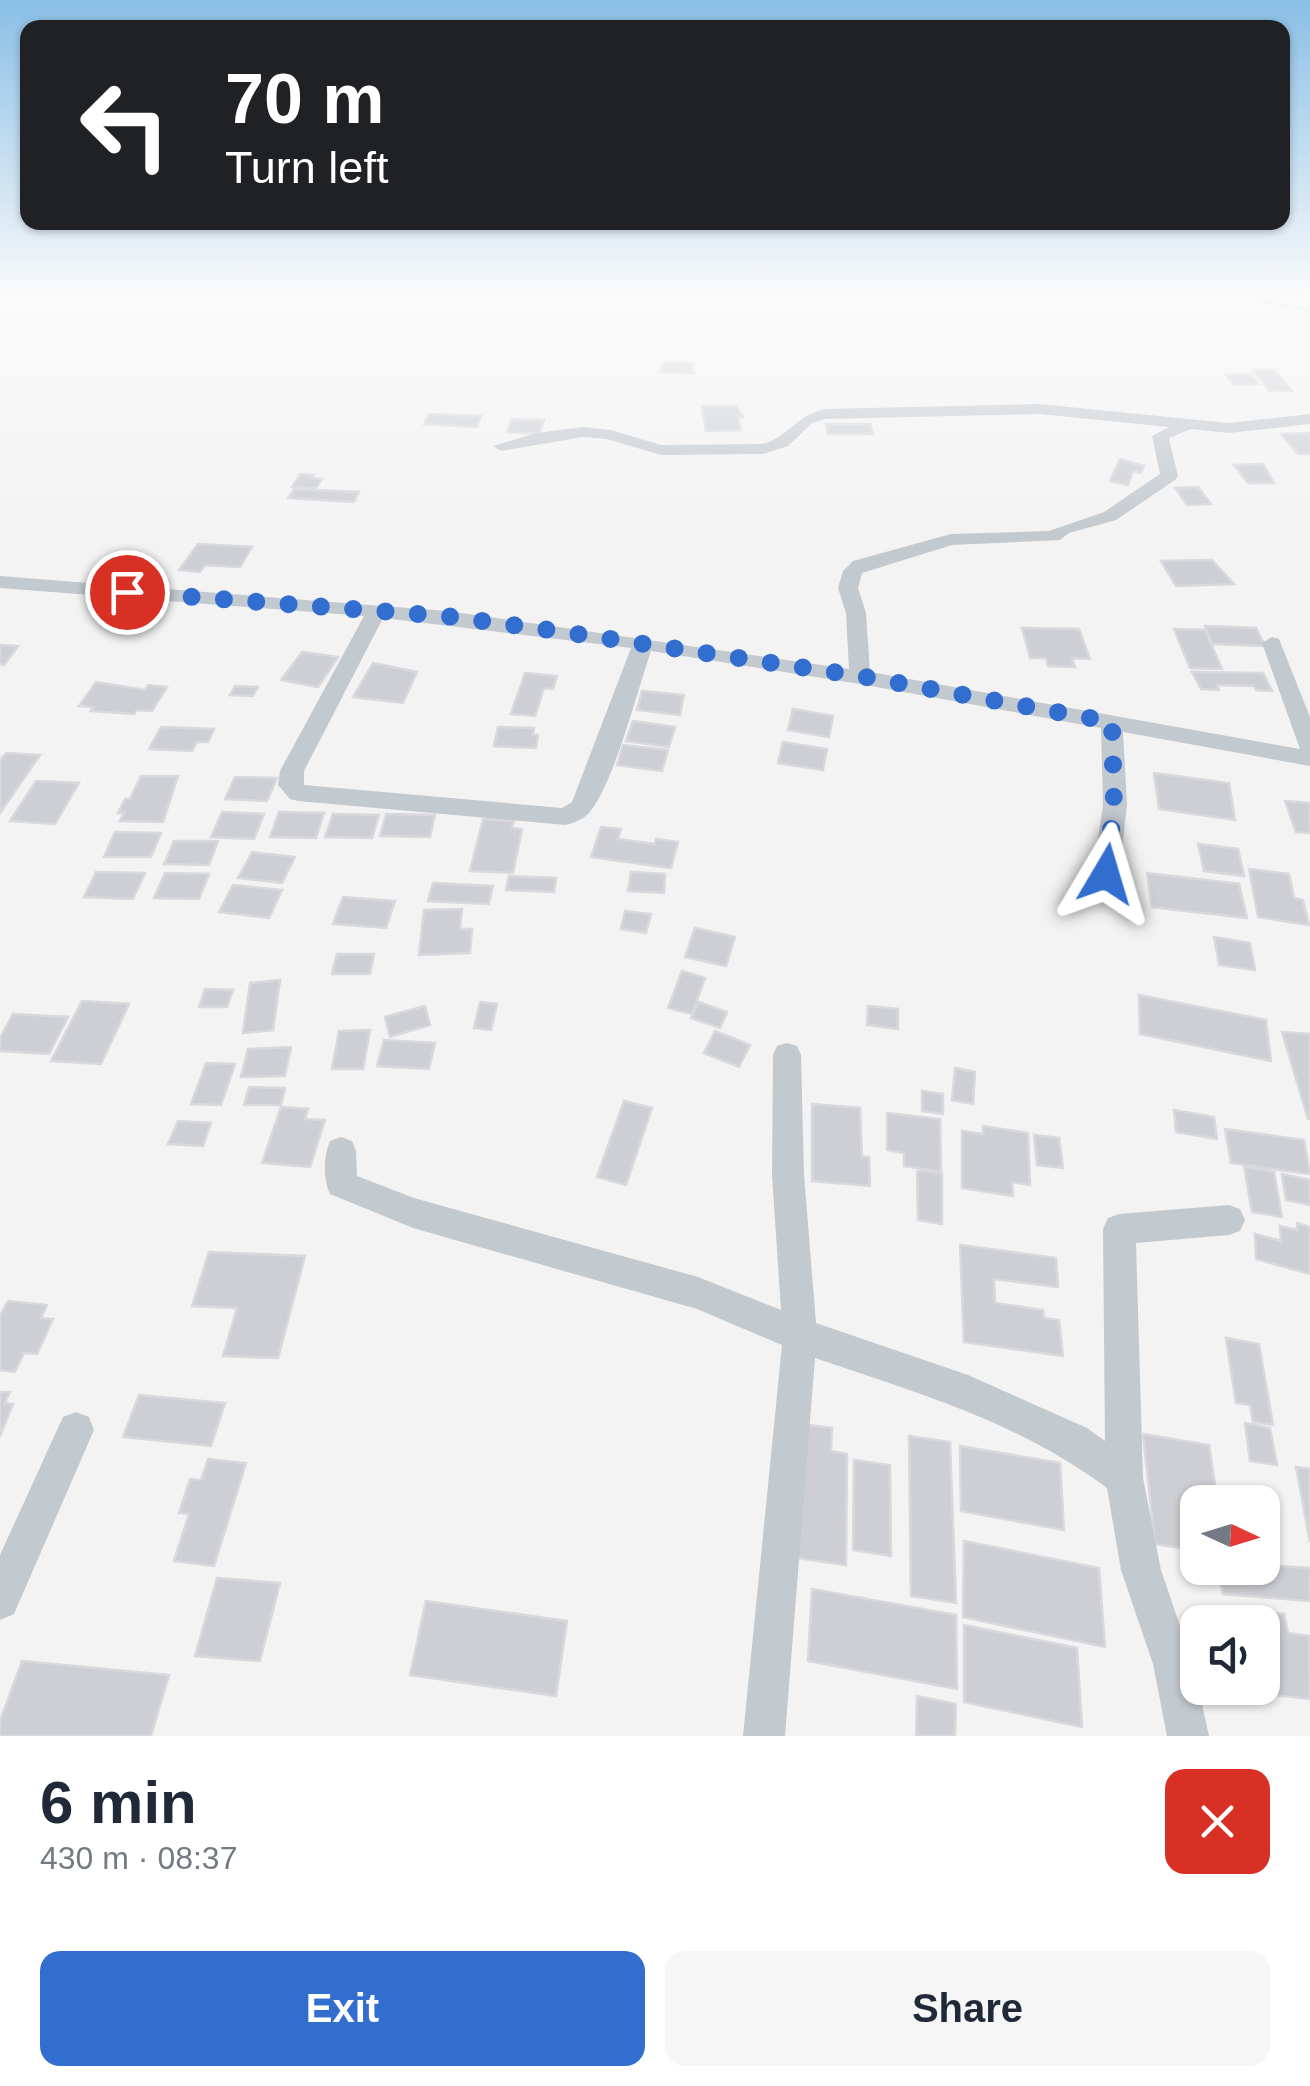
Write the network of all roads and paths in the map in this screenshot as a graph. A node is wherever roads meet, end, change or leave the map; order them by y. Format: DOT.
graph roads {
  1 [pos="1310,420"];
  2 [pos="1189,425"];
  3 [pos="501,446"];
  4 [pos="11,582"];
  5 [pos="0,596"];
  6 [pos="376,612"];
  7 [pos="1272,643"];
  8 [pos="643,644"];
  9 [pos="860,676"];
  10 [pos="1112,722"];
  11 [pos="1310,747"];
  12 [pos="1310,758"];
  13 [pos="1106,874"];
  14 [pos="787,1055"];
  15 [pos="340,1151"];
  16 [pos="1228,1220"];
  17 [pos="800,1335"];
  18 [pos="76,1430"];
  19 [pos="1124,1478"];
  20 [pos="0,1600"];
  21 [pos="764,1736"];
  22 [pos="1188,1736"];
  1 -- 2 [label="street"];
  2 -- 3 [label="street"];
  2 -- 9 [label="street"];
  4 -- 5 [label="street"];
  4 -- 6 [label="street"];
  6 -- 8 [label="street"];
  6 -- 8 [label="street"];
  7 -- 11 [label="street"];
  8 -- 9 [label="street"];
  9 -- 10 [label="street"];
  10 -- 12 [label="street"];
  10 -- 13 [label="street"];
  14 -- 17 [label="street"];
  15 -- 17 [label="street"];
  16 -- 19 [label="street"];
  17 -- 19 [label="street"];
  17 -- 21 [label="street"];
  18 -- 20 [label="street"];
  19 -- 22 [label="street"];
}
